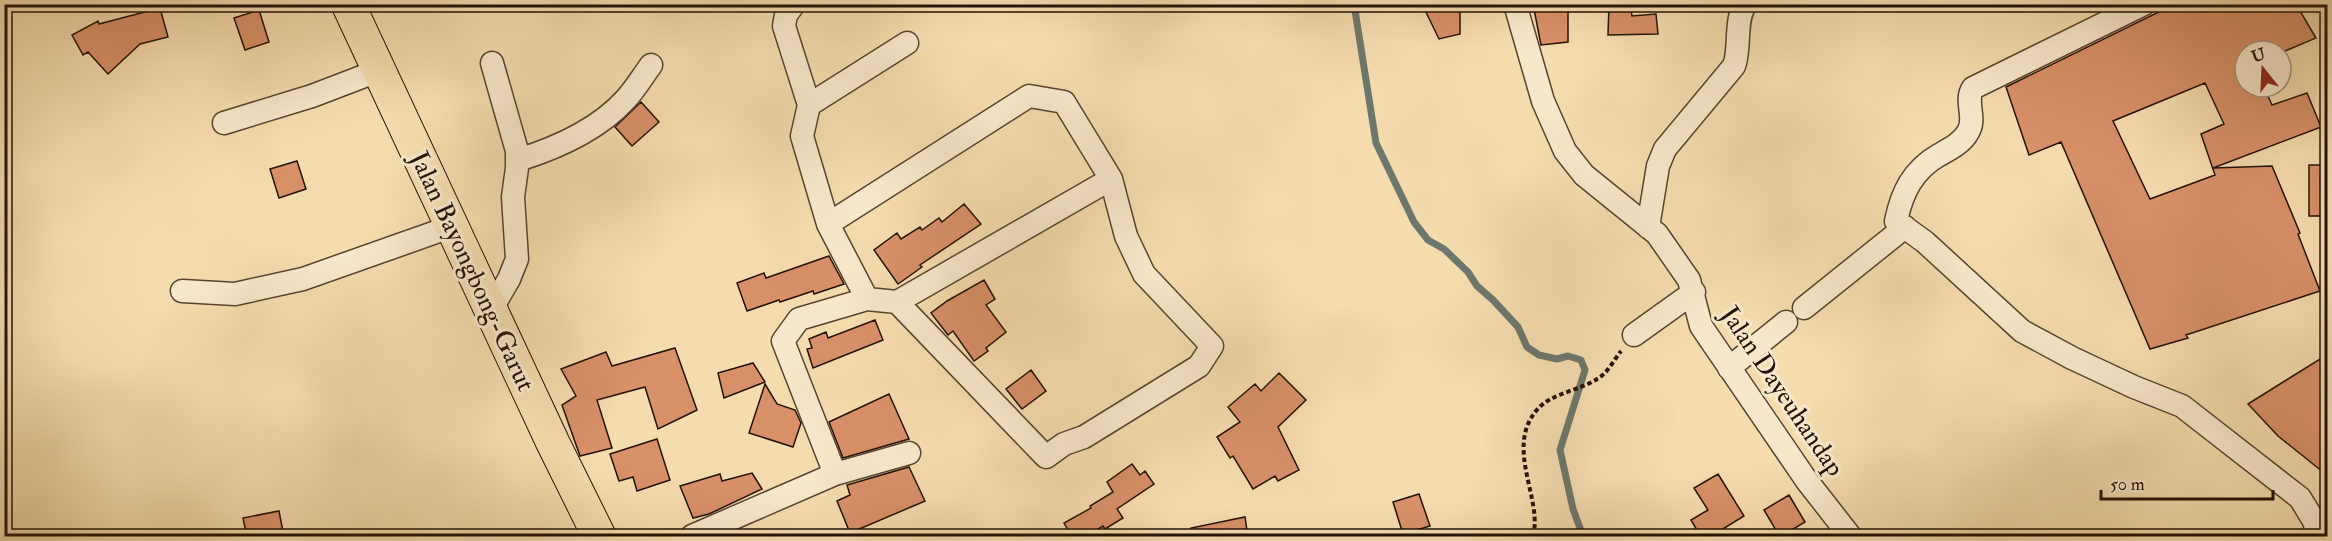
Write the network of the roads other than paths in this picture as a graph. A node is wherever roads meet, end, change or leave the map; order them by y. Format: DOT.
graph roads {
  1 [pos="348,4"];
  2 [pos="794,4"];
  3 [pos="1515,4"];
  4 [pos="1746,4"];
  5 [pos="2144,4"];
  6 [pos="907,43"];
  7 [pos="492,63"];
  8 [pos="651,65"];
  9 [pos="380,70"];
  10 [pos="809,105"];
  11 [pos="224,123"];
  12 [pos="518,160"];
  13 [pos="1111,179"];
  14 [pos="828,224"];
  15 [pos="453,226"];
  16 [pos="1905,227"];
  17 [pos="1653,230"];
  18 [pos="1691,286"];
  19 [pos="182,291"];
  20 [pos="867,299"];
  21 [pos="897,302"];
  22 [pos="491,310"];
  23 [pos="1634,336"];
  24 [pos="1729,368"];
  25 [pos="909,453"];
  26 [pos="835,474"];
  27 [pos="599,537"];
  28 [pos="692,537"];
  29 [pos="1850,537"];
  30 [pos="2318,537"];
  1 -- 9 [label="main road, Jalan Bayongbong-Garut"];
  2 -- 10 [label="street"];
  3 -- 17 [label="street, Jalan Dayeuhandap"];
  4 -- 17 [label="street"];
  5 -- 16 [label="street"];
  6 -- 10 [label="street"];
  7 -- 12 [label="street"];
  8 -- 12 [label="street"];
  9 -- 11 [label="street"];
  9 -- 15 [label="main road, Jalan Bayongbong-Garut"];
  10 -- 14 [label="street"];
  12 -- 22 [label="street"];
  13 -- 14 [label="street"];
  13 -- 21 [label="street"];
  13 -- 21 [label="street"];
  14 -- 20 [label="street"];
  15 -- 19 [label="street"];
  15 -- 22 [label="main road, Jalan Bayongbong-Garut"];
  16 -- 24 [label="street"];
  16 -- 30 [label="street"];
  17 -- 18 [label="street, Jalan Dayeuhandap"];
  18 -- 23 [label="street"];
  18 -- 24 [label="street, Jalan Dayeuhandap"];
  20 -- 21 [label="street"];
  20 -- 26 [label="street"];
  22 -- 27 [label="main road, Jalan Bayongbong-Garut"];
  24 -- 29 [label="street, Jalan Dayeuhandap"];
  25 -- 26 [label="street"];
  26 -- 28 [label="street"];
}
